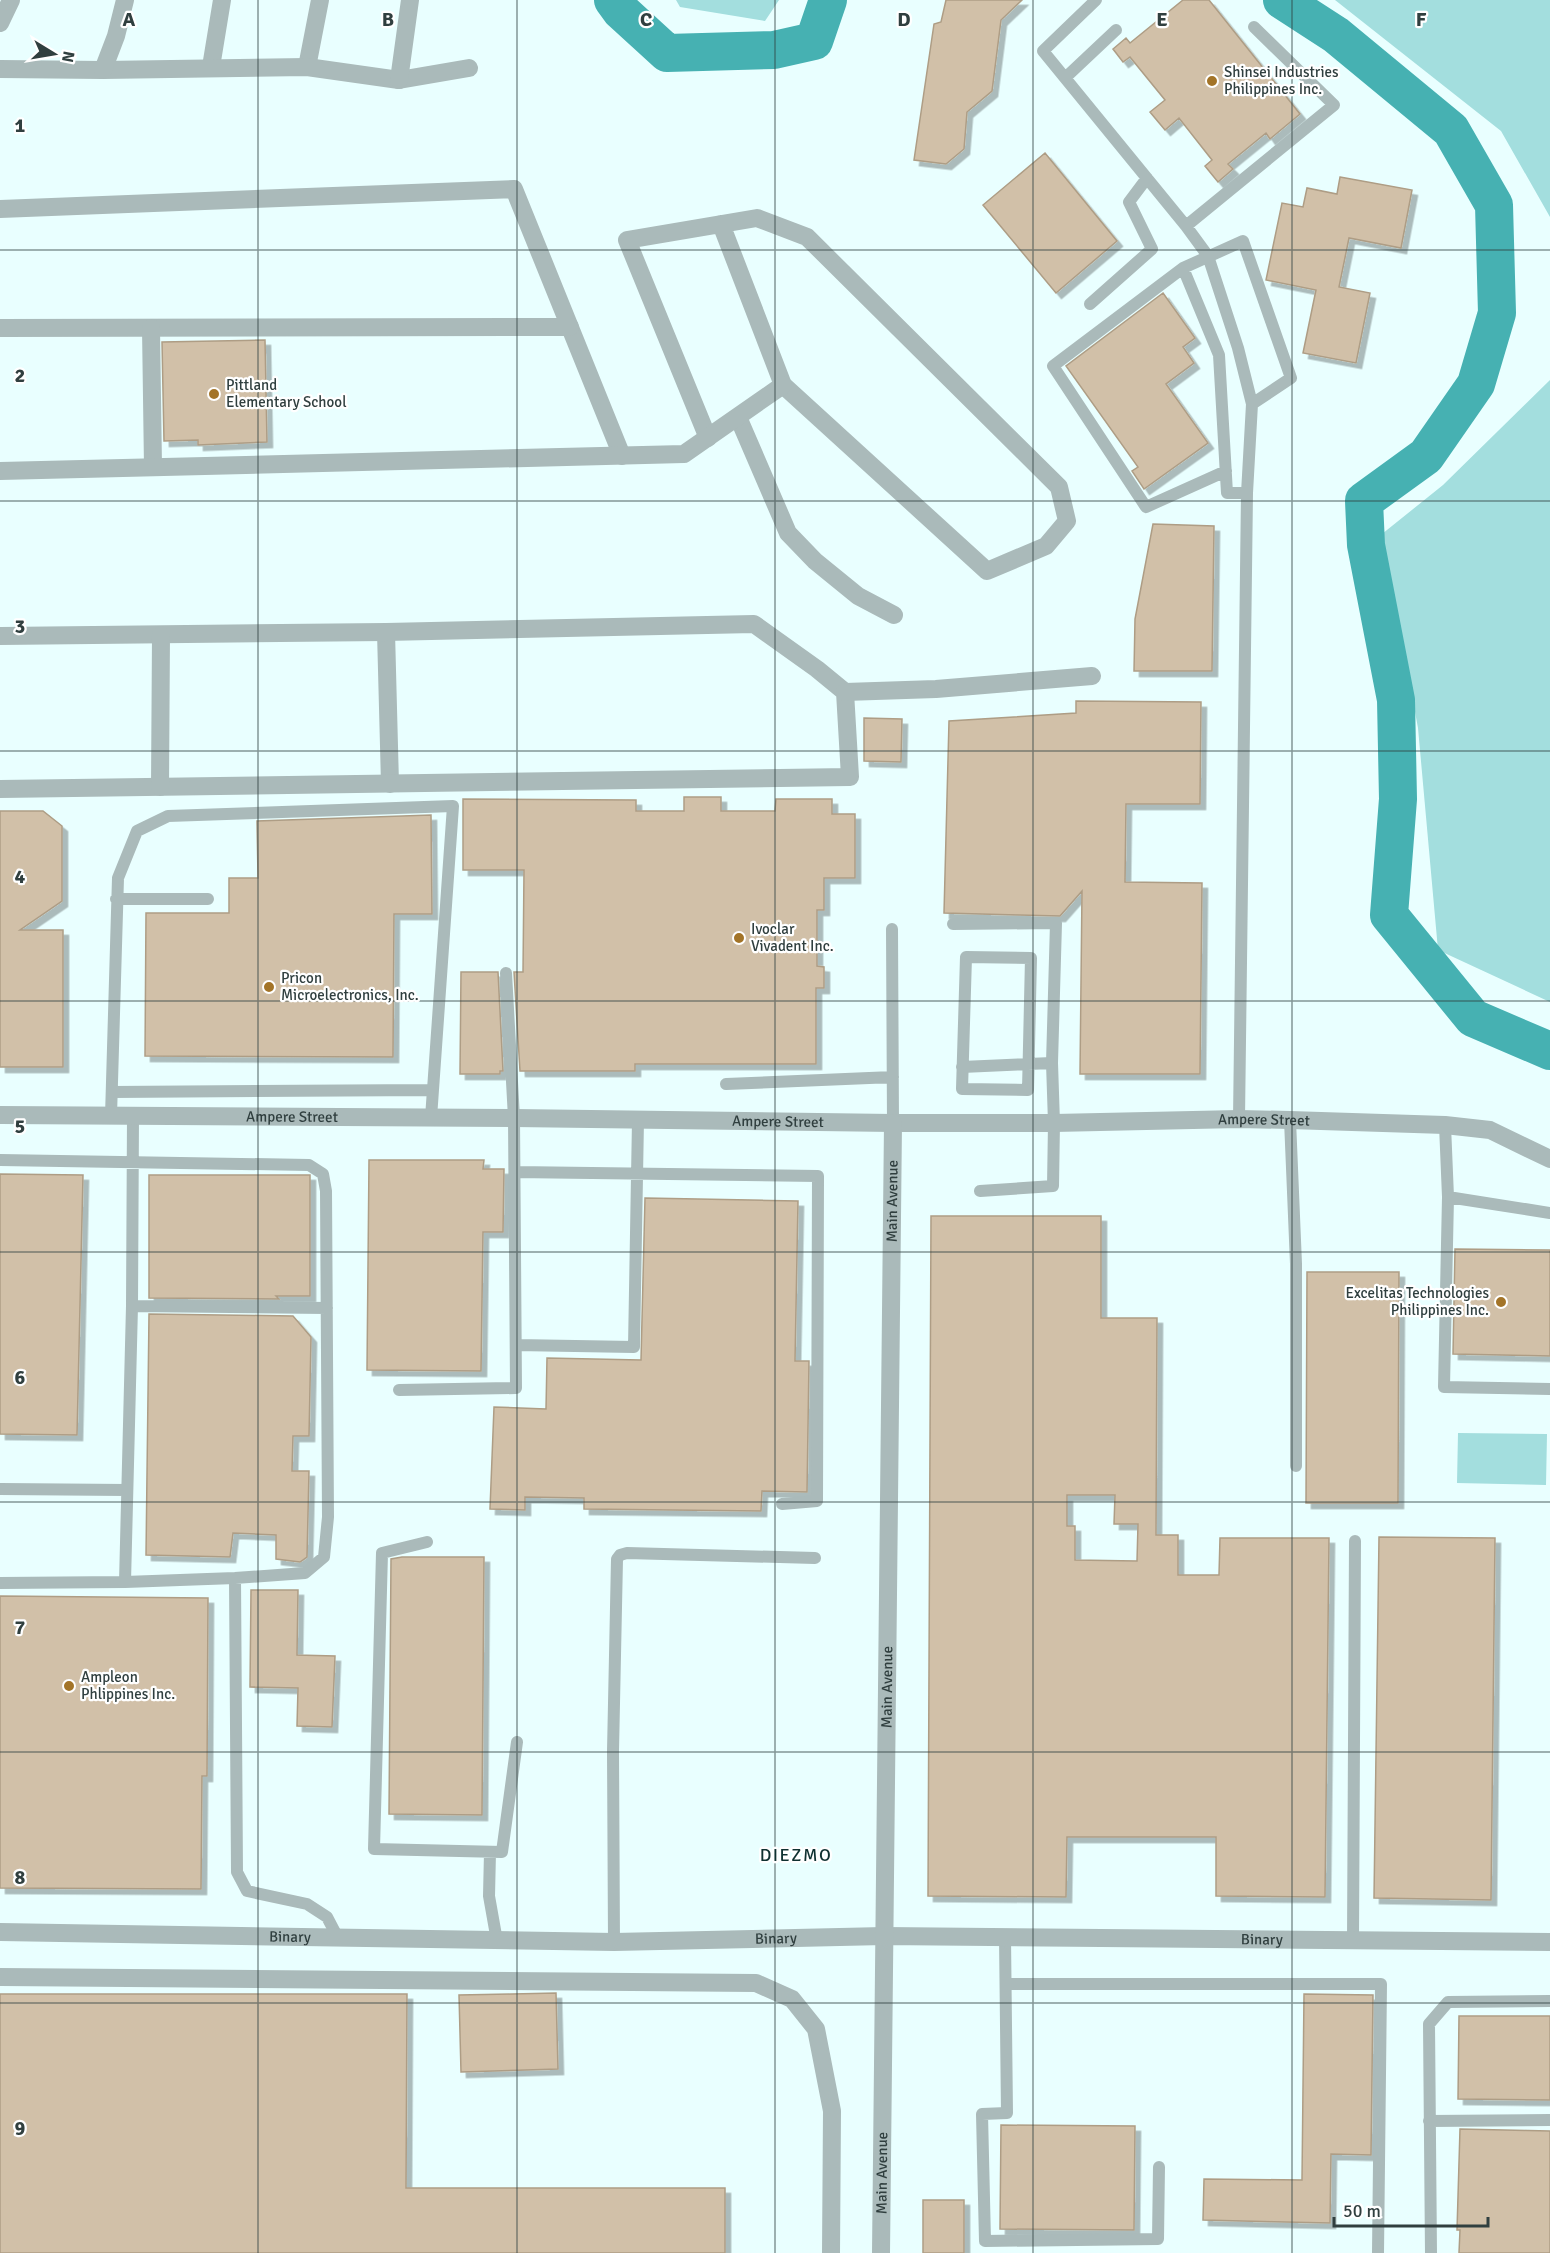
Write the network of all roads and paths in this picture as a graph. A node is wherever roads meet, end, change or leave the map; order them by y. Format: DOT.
graph roads {
  1 [pos="11,0"];
  2 [pos="125,0"];
  3 [pos="222,0"];
  4 [pos="320,0"];
  5 [pos="410,0"];
  6 [pos="1096,0"];
  7 [pos="0,23"];
  8 [pos="1254,27"];
  9 [pos="1116,30"];
  10 [pos="307,67"];
  11 [pos="211,68"];
  12 [pos="469,68"];
  13 [pos="0,69"];
  14 [pos="104,70"];
  15 [pos="1065,78"];
  16 [pos="399,80"];
  17 [pos="1147,178"];
  18 [pos="0,209"];
  19 [pos="721,224"];
  20 [pos="1186,226"];
  21 [pos="1208,256"];
  22 [pos="1183,268"];
  23 [pos="1090,304"];
  24 [pos="570,327"];
  25 [pos="0,328"];
  26 [pos="151,328"];
  27 [pos="783,385"];
  28 [pos="1252,404"];
  29 [pos="738,417"];
  30 [pos="708,438"];
  31 [pos="622,456"];
  32 [pos="153,467"];
  33 [pos="0,471"];
  34 [pos="1226,471"];
  35 [pos="1247,493"];
  36 [pos="894,615"];
  37 [pos="386,632"];
  38 [pos="161,635"];
  39 [pos="0,636"];
  40 [pos="1092,676"];
  41 [pos="845,692"];
  42 [pos="390,784"];
  43 [pos="160,788"];
  44 [pos="0,789"];
  45 [pos="116,899"];
  46 [pos="208,899"];
  47 [pos="953,924"];
  48 [pos="892,929"];
  49 [pos="506,973"];
  50 [pos="1052,1064"];
  51 [pos="1029,1065"];
  52 [pos="962,1067"];
  53 [pos="893,1077"];
  54 [pos="726,1084"];
  55 [pos="433,1090"];
  56 [pos="112,1092"];
  57 [pos="0,1115"];
  58 [pos="111,1116"];
  59 [pos="133,1116"];
  60 [pos="431,1118"];
  61 [pos="514,1118"];
  62 [pos="1239,1119"];
  63 [pos="638,1120"];
  64 [pos="1290,1120"];
  65 [pos="893,1123"];
  66 [pos="1054,1123"];
  67 [pos="1445,1125"];
  68 [pos="1550,1159"];
  69 [pos="0,1160"];
  70 [pos="132,1163"];
  71 [pos="514,1172"];
  72 [pos="638,1173"];
  73 [pos="980,1191"];
  74 [pos="1448,1197"];
  75 [pos="1550,1213"];
  76 [pos="132,1306"];
  77 [pos="327,1308"];
  78 [pos="516,1345"];
  79 [pos="1550,1389"];
  80 [pos="399,1390"];
  81 [pos="1296,1466"];
  82 [pos="0,1490"];
  83 [pos="127,1490"];
  84 [pos="782,1504"];
  85 [pos="1355,1541"];
  86 [pos="427,1542"];
  87 [pos="815,1558"];
  88 [pos="235,1578"];
  89 [pos="0,1582"];
  90 [pos="124,1582"];
  91 [pos="517,1742"];
  92 [pos="490,1852"];
  93 [pos="0,1932"];
  94 [pos="884,1935"];
  95 [pos="1005,1937"];
  96 [pos="338,1938"];
  97 [pos="497,1941"];
  98 [pos="1353,1941"];
  99 [pos="614,1942"];
  100 [pos="1550,1942"];
  101 [pos="0,1977"];
  102 [pos="1006,1984"];
  103 [pos="1550,2001"];
  104 [pos="1550,2120"];
  105 [pos="1429,2121"];
  106 [pos="1159,2167"];
  107 [pos="831,2253"];
  108 [pos="881,2253"];
  109 [pos="1378,2253"];
  110 [pos="1431,2253"];
  1 -- 7 [label="street"];
  2 -- 14 [label="street"];
  3 -- 11 [label="street"];
  4 -- 10 [label="street"];
  5 -- 16 [label="street"];
  6 -- 15 [label="lane"];
  8 -- 20 [label="lane"];
  9 -- 15 [label="lane"];
  10 -- 11 [label="street"];
  10 -- 16 [label="street"];
  11 -- 14 [label="street"];
  12 -- 16 [label="street"];
  13 -- 14 [label="street"];
  15 -- 17 [label="lane"];
  17 -- 20 [label="lane"];
  17 -- 23 [label="lane"];
  18 -- 24 [label="street"];
  19 -- 27 [label="street"];
  19 -- 27 [label="street"];
  19 -- 30 [label="street"];
  20 -- 21 [label="lane"];
  21 -- 22 [label="lane"];
  21 -- 28 [label="lane"];
  21 -- 28 [label="lane"];
  22 -- 34 [label="lane"];
  22 -- 34 [label="lane"];
  24 -- 26 [label="street"];
  24 -- 31 [label="street"];
  25 -- 26 [label="street"];
  26 -- 32 [label="street"];
  27 -- 29 [label="street"];
  28 -- 35 [label="lane"];
  29 -- 30 [label="street"];
  29 -- 36 [label="street"];
  30 -- 31 [label="street"];
  31 -- 32 [label="street"];
  32 -- 33 [label="street"];
  34 -- 35 [label="lane"];
  35 -- 62 [label="lane"];
  37 -- 38 [label="street"];
  37 -- 41 [label="street"];
  37 -- 42 [label="street"];
  38 -- 39 [label="street"];
  38 -- 43 [label="street"];
  40 -- 41 [label="street"];
  41 -- 42 [label="street"];
  42 -- 43 [label="street"];
  43 -- 44 [label="street"];
  45 -- 46 [label="lane"];
  45 -- 55 [label="lane"];
  45 -- 56 [label="lane"];
  47 -- 50 [label="lane"];
  48 -- 53 [label="lane"];
  49 -- 61 [label="lane"];
  50 -- 51 [label="lane"];
  50 -- 66 [label="lane"];
  51 -- 52 [label="lane"];
  51 -- 52 [label="lane"];
  51 -- 52 [label="lane"];
  53 -- 54 [label="lane"];
  53 -- 65 [label="lane"];
  55 -- 56 [label="lane"];
  55 -- 60 [label="lane"];
  56 -- 58 [label="lane"];
  57 -- 58 [label="street, Ampere Street"];
  58 -- 59 [label="street, Ampere Street"];
  59 -- 60 [label="street, Ampere Street"];
  59 -- 70 [label="lane"];
  60 -- 61 [label="street, Ampere Street"];
  61 -- 63 [label="street, Ampere Street"];
  61 -- 71 [label="lane"];
  62 -- 64 [label="street, Ampere Street"];
  62 -- 66 [label="street, Ampere Street"];
  63 -- 65 [label="street, Ampere Street"];
  63 -- 72 [label="lane"];
  64 -- 67 [label="street, Ampere Street"];
  64 -- 81 [label="lane"];
  65 -- 66 [label="street, Ampere Street"];
  65 -- 94 [label="street, Main Avenue"];
  66 -- 73 [label="lane"];
  67 -- 68 [label="street, Ampere Street"];
  67 -- 74 [label="lane"];
  69 -- 70 [label="lane"];
  70 -- 76 [label="lane"];
  70 -- 77 [label="lane"];
  71 -- 72 [label="lane"];
  71 -- 78 [label="lane"];
  72 -- 78 [label="lane"];
  72 -- 84 [label="lane"];
  74 -- 75 [label="lane"];
  74 -- 79 [label="lane"];
  76 -- 77 [label="lane"];
  76 -- 83 [label="lane"];
  77 -- 88 [label="lane"];
  78 -- 80 [label="lane"];
  82 -- 83 [label="lane"];
  83 -- 90 [label="lane"];
  85 -- 98 [label="lane"];
  86 -- 92 [label="lane"];
  87 -- 99 [label="lane"];
  88 -- 90 [label="lane"];
  88 -- 96 [label="lane"];
  89 -- 90 [label="lane"];
  91 -- 92 [label="lane"];
  92 -- 97 [label="lane"];
  93 -- 96 [label="street, Binary"];
  94 -- 95 [label="street, Binary"];
  94 -- 99 [label="street, Binary"];
  94 -- 108 [label="street, Main Avenue"];
  95 -- 98 [label="street, Binary"];
  95 -- 102 [label="lane"];
  96 -- 97 [label="street, Binary"];
  97 -- 99 [label="street, Binary"];
  98 -- 100 [label="street, Binary"];
  101 -- 107 [label="street"];
  102 -- 106 [label="lane"];
  102 -- 109 [label="lane"];
  103 -- 105 [label="lane"];
  104 -- 105 [label="lane"];
  105 -- 110 [label="lane"];
}
